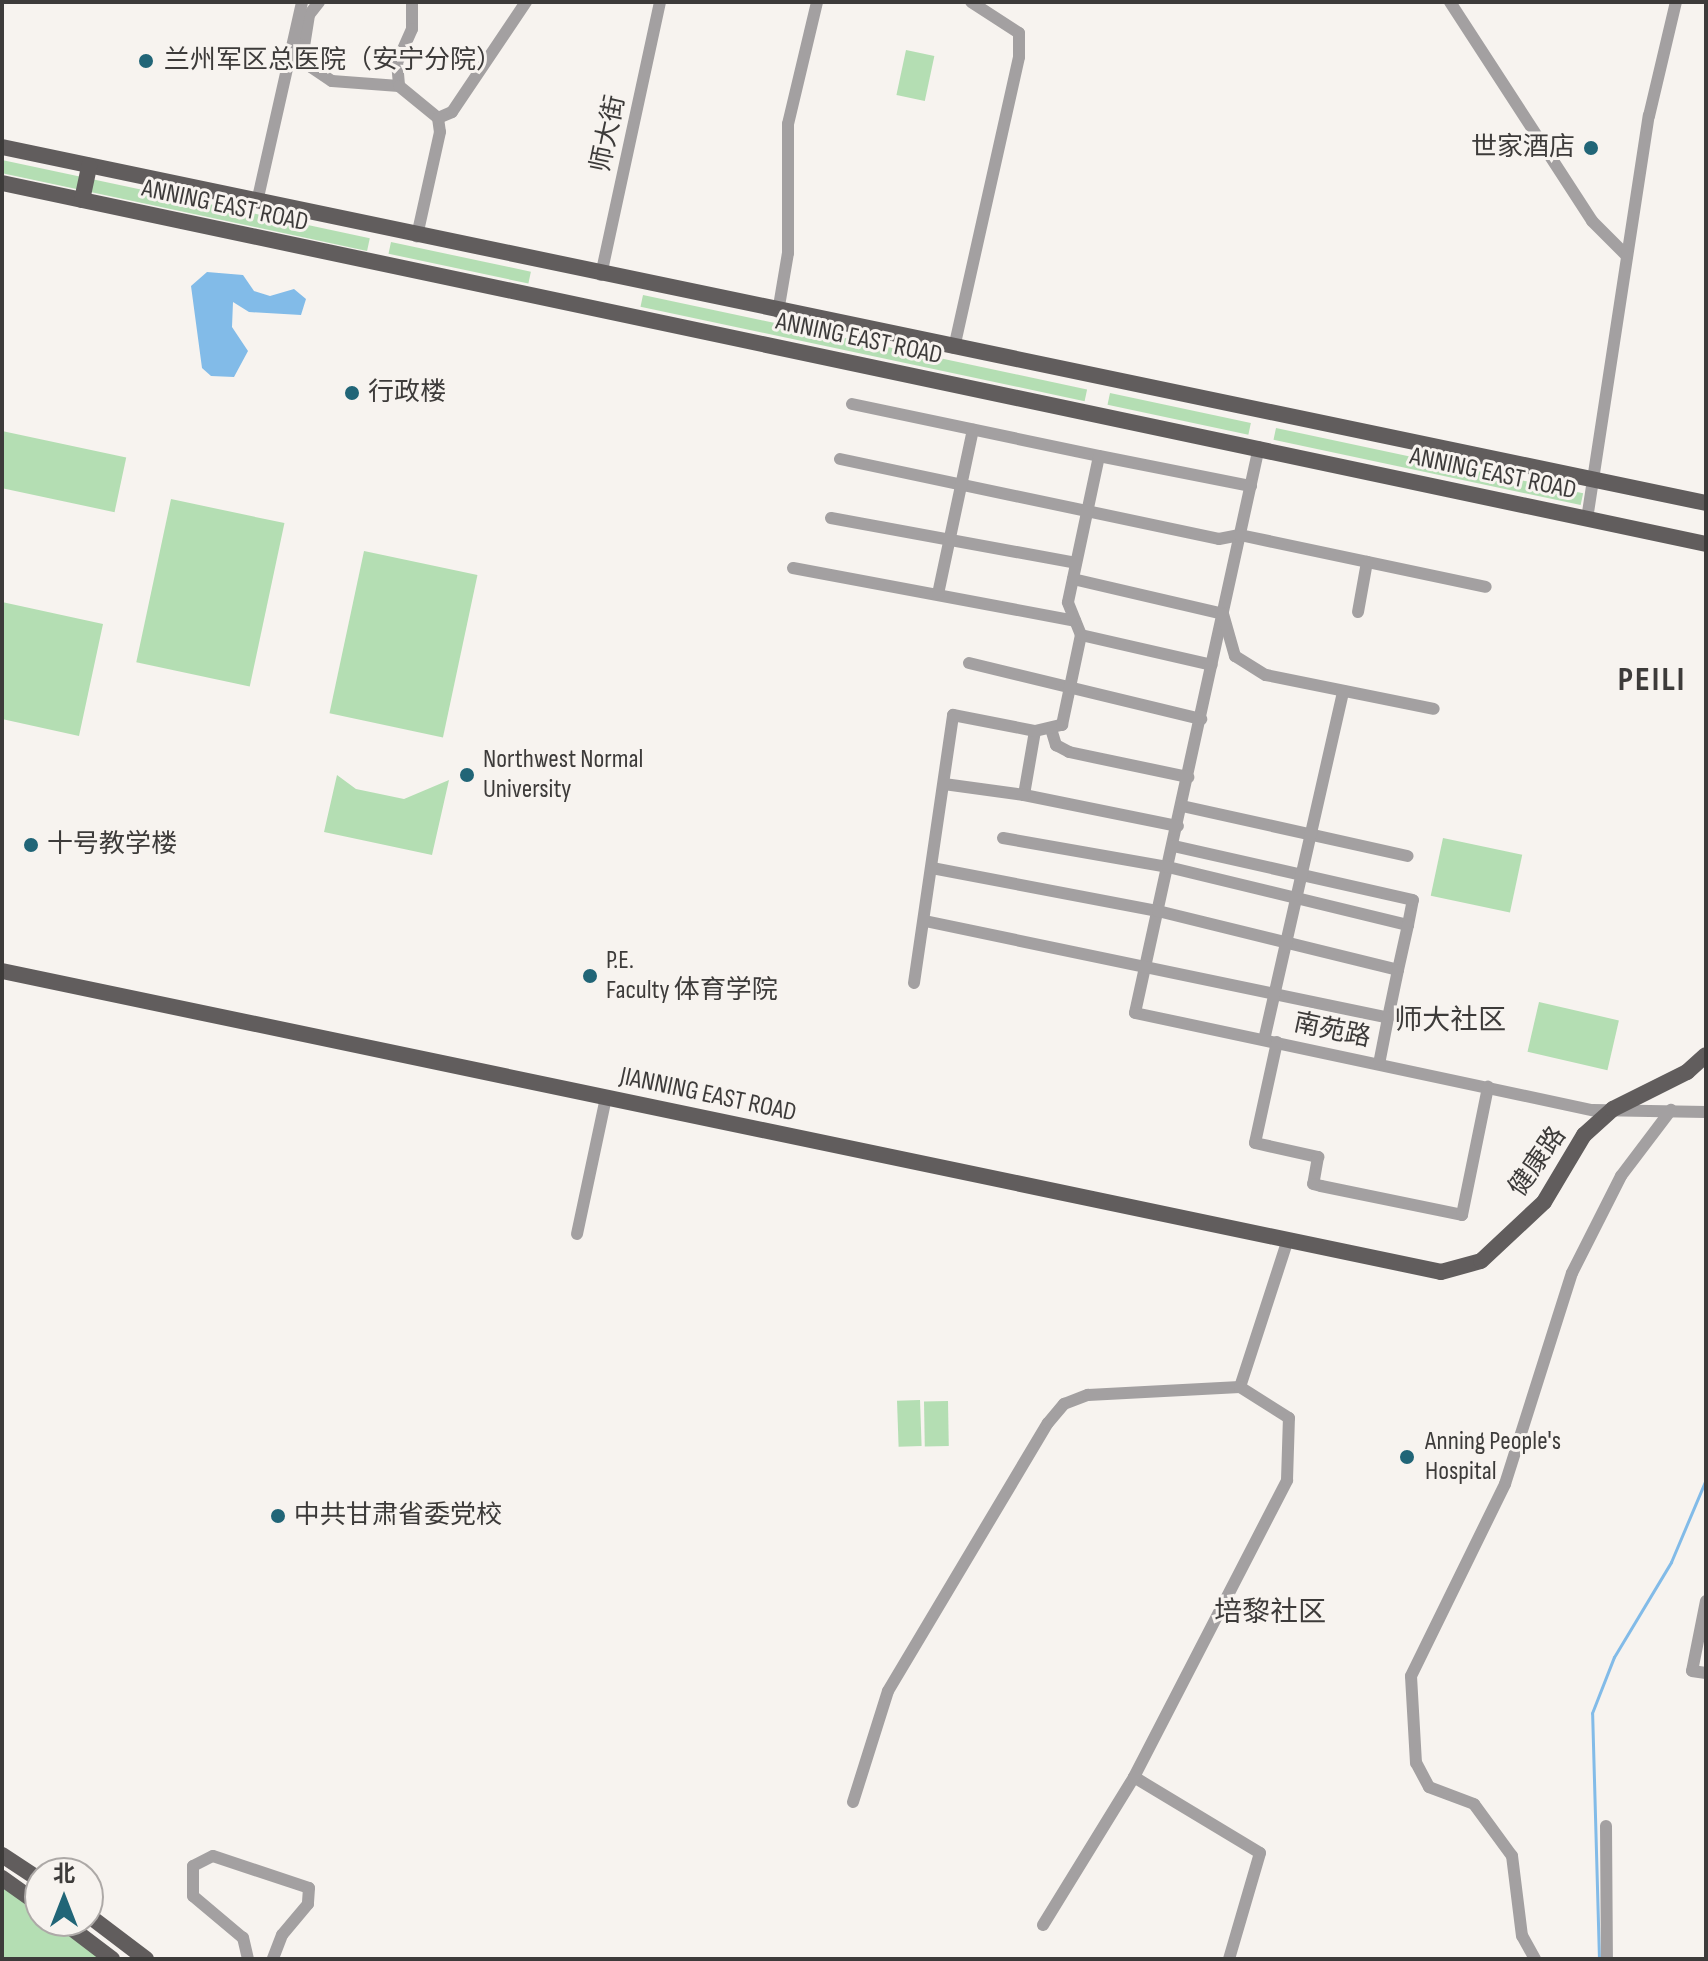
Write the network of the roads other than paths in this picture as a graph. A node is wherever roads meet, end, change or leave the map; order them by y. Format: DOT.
graph roads {
  1 [pos="302,2"];
  2 [pos="319,2"];
  3 [pos="412,2"];
  4 [pos="526,2"];
  5 [pos="660,2"];
  6 [pos="817,2"];
  7 [pos="971,2"];
  8 [pos="1450,2"];
  9 [pos="1676,2"];
  10 [pos="399,86"];
  11 [pos="438,118"];
  12 [pos="2,147"];
  13 [pos="89,166"];
  14 [pos="2,183"];
  15 [pos="82,200"];
  16 [pos="257,202"];
  17 [pos="417,236"];
  18 [pos="1625,254"];
  19 [pos="601,275"];
  20 [pos="778,312"];
  21 [pos="954,348"];
  22 [pos="852,404"];
  23 [pos="973,430"];
  24 [pos="1259,447"];
  25 [pos="1099,456"];
  26 [pos="840,459"];
  27 [pos="1595,481"];
  28 [pos="961,484"];
  29 [pos="1251,486"];
  30 [pos="1706,503"];
  31 [pos="1088,511"];
  32 [pos="831,518"];
  33 [pos="1587,519"];
  34 [pos="1240,535"];
  35 [pos="950,539"];
  36 [pos="1706,544"];
  37 [pos="1367,562"];
  38 [pos="1076,563"];
  39 [pos="793,568"];
  40 [pos="1073,579"];
  41 [pos="1486,587"];
  42 [pos="938,594"];
  43 [pos="1358,612"];
  44 [pos="1223,614"];
  45 [pos="1075,621"];
  46 [pos="1081,635"];
  47 [pos="969,663"];
  48 [pos="1212,665"];
  49 [pos="1069,690"];
  50 [pos="1343,691"];
  51 [pos="1434,709"];
  52 [pos="1201,719"];
  53 [pos="1035,731"];
  54 [pos="1052,732"];
  55 [pos="1188,777"];
  56 [pos="944,784"];
  57 [pos="1024,795"];
  58 [pos="1182,806"];
  59 [pos="1178,826"];
  60 [pos="1310,834"];
  61 [pos="1003,838"];
  62 [pos="1173,846"];
  63 [pos="1408,856"];
  64 [pos="1168,867"];
  65 [pos="932,868"];
  66 [pos="1301,874"];
  67 [pos="1296,898"];
  68 [pos="1158,911"];
  69 [pos="925,921"];
  70 [pos="1408,925"];
  71 [pos="1286,942"];
  72 [pos="1146,965"];
  73 [pos="1398,970"];
  74 [pos="2,971"];
  75 [pos="914,983"];
  76 [pos="1275,993"];
  77 [pos="1388,1018"];
  78 [pos="1270,1041"];
  79 [pos="1706,1055"];
  80 [pos="1379,1064"];
  81 [pos="1488,1087"];
  82 [pos="606,1097"];
  83 [pos="1613,1109"];
  84 [pos="1671,1110"];
  85 [pos="1706,1112"];
  86 [pos="577,1234"];
  87 [pos="1287,1242"];
  88 [pos="1404,1266"];
  89 [pos="1240,1387"];
  90 [pos="1706,1601"];
  91 [pos="1706,1673"];
  92 [pos="1134,1777"];
  93 [pos="853,1802"];
  94 [pos="1606,1826"];
  95 [pos="2,1855"];
  96 [pos="24,1869"];
  97 [pos="2,1878"];
  98 [pos="24,1894"];
  99 [pos="1043,1925"];
  100 [pos="104,1927"];
  101 [pos="83,1937"];
  102 [pos="112,1959"];
  103 [pos="146,1959"];
  104 [pos="248,1959"];
  105 [pos="273,1959"];
  106 [pos="1229,1959"];
  107 [pos="1535,1959"];
  108 [pos="1607,1959"];
  1 -- 16 [label="street"];
  2 -- 10 [label="street"];
  3 -- 10 [label="street"];
  4 -- 11 [label="street"];
  5 -- 19 [label="street, 师大街"];
  6 -- 20 [label="street"];
  7 -- 21 [label="street"];
  8 -- 18 [label="street"];
  9 -- 18 [label="street"];
  10 -- 11 [label="street"];
  11 -- 17 [label="street"];
  12 -- 13 [label="main road, ANNING EAST ROAD"];
  13 -- 15 [label="main road"];
  13 -- 16 [label="main road, ANNING EAST ROAD"];
  14 -- 15 [label="main road, ANNING EAST ROAD"];
  15 -- 24 [label="main road, ANNING EAST ROAD"];
  16 -- 17 [label="main road, ANNING EAST ROAD"];
  17 -- 19 [label="main road, ANNING EAST ROAD"];
  18 -- 27 [label="street"];
  19 -- 20 [label="main road, ANNING EAST ROAD"];
  20 -- 21 [label="main road, ANNING EAST ROAD"];
  21 -- 27 [label="main road, ANNING EAST ROAD"];
  22 -- 23 [label="street"];
  23 -- 25 [label="street"];
  23 -- 28 [label="street"];
  24 -- 29 [label="street"];
  24 -- 33 [label="main road, ANNING EAST ROAD"];
  25 -- 29 [label="street"];
  25 -- 31 [label="street"];
  26 -- 28 [label="street"];
  27 -- 30 [label="main road, ANNING EAST ROAD"];
  27 -- 33 [label="street"];
  28 -- 31 [label="street"];
  28 -- 35 [label="street"];
  29 -- 34 [label="street"];
  31 -- 34 [label="street"];
  31 -- 38 [label="street"];
  32 -- 35 [label="street"];
  33 -- 36 [label="main road, ANNING EAST ROAD"];
  34 -- 37 [label="street"];
  34 -- 44 [label="street"];
  35 -- 38 [label="street"];
  35 -- 42 [label="street"];
  37 -- 41 [label="street"];
  37 -- 43 [label="street"];
  38 -- 40 [label="street"];
  39 -- 42 [label="street"];
  40 -- 44 [label="street"];
  40 -- 45 [label="street"];
  42 -- 45 [label="street"];
  44 -- 48 [label="street"];
  44 -- 50 [label="street"];
  45 -- 46 [label="street"];
  46 -- 48 [label="street"];
  46 -- 49 [label="street"];
  47 -- 49 [label="street"];
  48 -- 52 [label="street"];
  49 -- 52 [label="street"];
  49 -- 54 [label="street"];
  50 -- 51 [label="street"];
  50 -- 60 [label="street"];
  52 -- 55 [label="street"];
  53 -- 54 [label="street"];
  53 -- 56 [label="street"];
  53 -- 57 [label="street"];
  54 -- 55 [label="street"];
  55 -- 58 [label="street"];
  56 -- 57 [label="street"];
  56 -- 65 [label="street"];
  57 -- 59 [label="street"];
  58 -- 59 [label="street"];
  58 -- 60 [label="street"];
  59 -- 62 [label="street"];
  60 -- 63 [label="street"];
  60 -- 66 [label="street"];
  61 -- 64 [label="street"];
  62 -- 64 [label="street"];
  62 -- 66 [label="street"];
  64 -- 67 [label="street"];
  64 -- 68 [label="street"];
  65 -- 68 [label="street"];
  65 -- 69 [label="street"];
  66 -- 67 [label="street"];
  66 -- 70 [label="street"];
  67 -- 70 [label="street"];
  67 -- 71 [label="street"];
  68 -- 71 [label="street"];
  68 -- 72 [label="street"];
  69 -- 72 [label="street"];
  69 -- 75 [label="street"];
  70 -- 73 [label="street"];
  71 -- 73 [label="street"];
  71 -- 76 [label="street"];
  72 -- 76 [label="street"];
  72 -- 78 [label="street, 南苑路"];
  73 -- 77 [label="street"];
  74 -- 82 [label="main road, JIANNING EAST ROAD"];
  76 -- 77 [label="street"];
  76 -- 78 [label="street"];
  77 -- 80 [label="street"];
  78 -- 80 [label="street, 南苑路"];
  78 -- 81 [label="street"];
  79 -- 83 [label="main road, 健康路"];
  80 -- 81 [label="street, 南苑路"];
  81 -- 83 [label="street, 南苑路"];
  82 -- 86 [label="street"];
  82 -- 87 [label="main road, JIANNING EAST ROAD"];
  83 -- 84 [label="street, 南苑路"];
  83 -- 88 [label="main road, 健康路"];
  84 -- 85 [label="street, 南苑路"];
  84 -- 107 [label="street"];
  87 -- 88 [label="main road, JIANNING EAST ROAD"];
  87 -- 89 [label="street"];
  89 -- 92 [label="street"];
  89 -- 93 [label="street"];
  90 -- 91 [label="street"];
  92 -- 99 [label="street"];
  92 -- 106 [label="street"];
  94 -- 108 [label="street"];
  95 -- 96 [label="main road"];
  97 -- 98 [label="main road"];
  100 -- 103 [label="main road"];
  101 -- 102 [label="main road"];
  104 -- 105 [label="street"];
}
